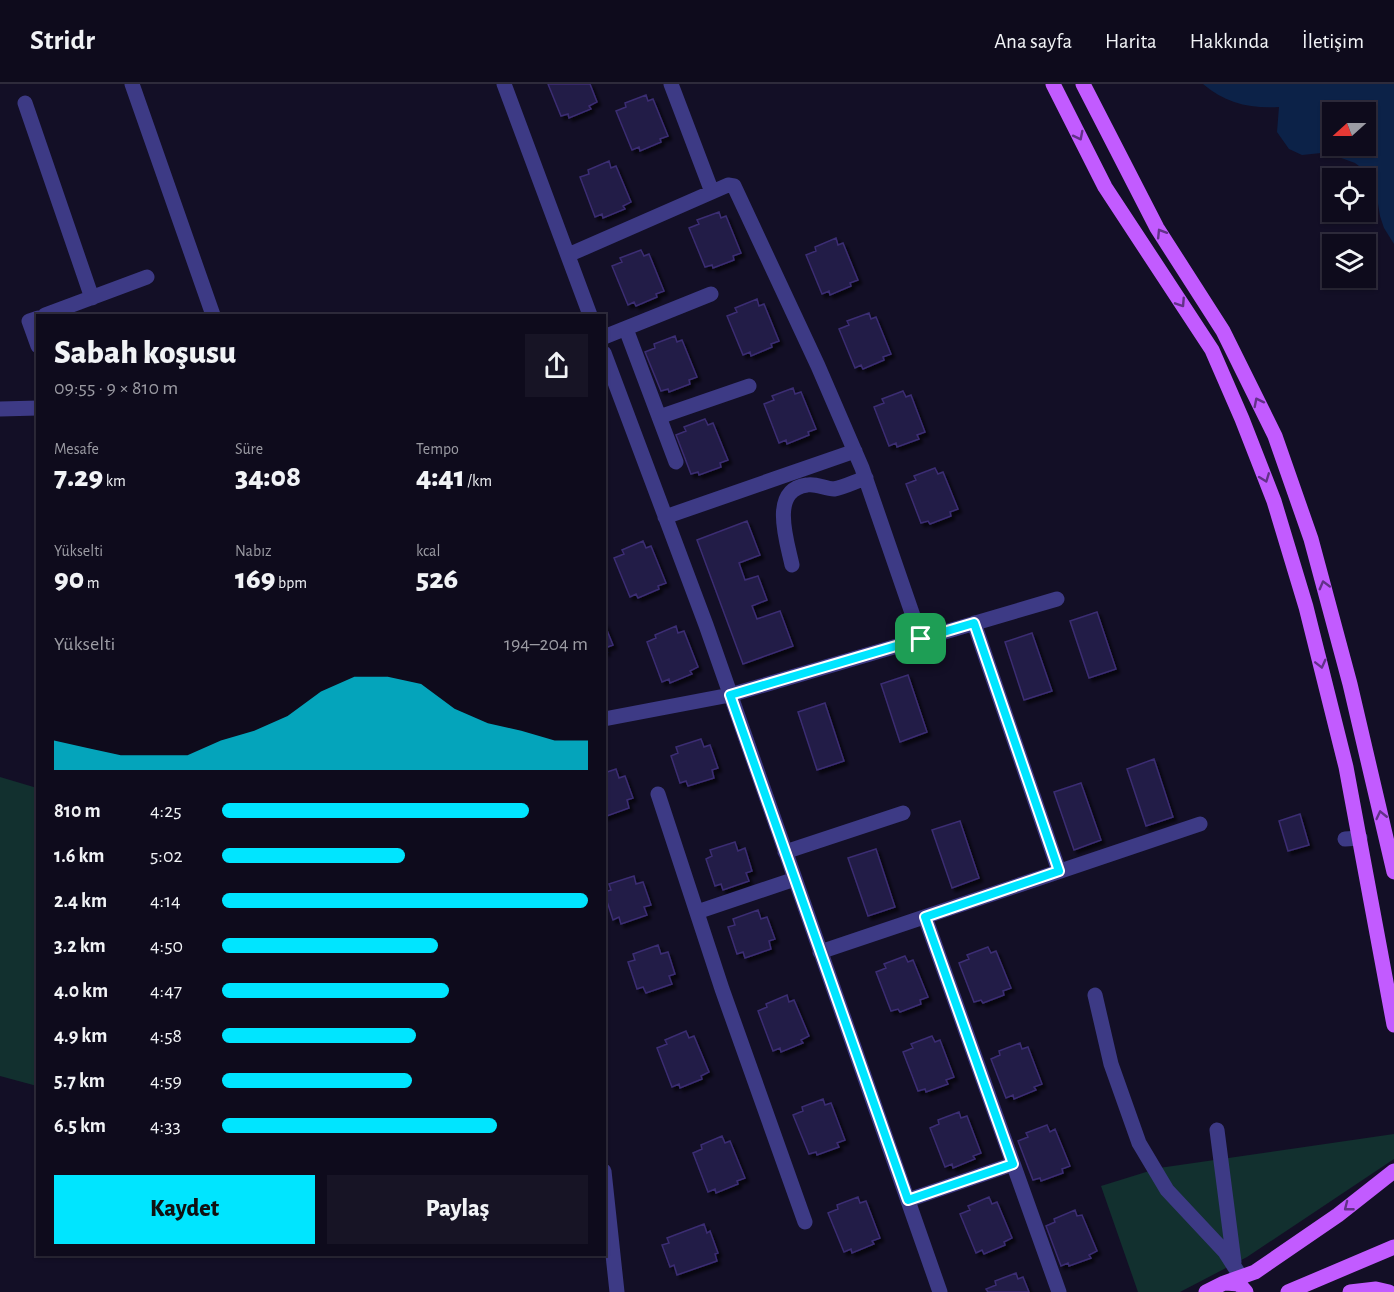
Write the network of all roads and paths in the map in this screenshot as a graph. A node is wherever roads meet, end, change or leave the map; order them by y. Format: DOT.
graph roads {
  1 [pos="132,84"];
  2 [pos="504,84"];
  3 [pos="671,84"];
  4 [pos="1053,84"];
  5 [pos="1083,84"];
  6 [pos="26,103"];
  7 [pos="712,192"];
  8 [pos="568,255"];
  9 [pos="147,277"];
  10 [pos="711,294"];
  11 [pos="92,298"];
  12 [pos="48,314"];
  13 [pos="213,314"];
  14 [pos="590,314"];
  15 [pos="36,319"];
  16 [pos="626,329"];
  17 [pos="606,337"];
  18 [pos="36,340"];
  19 [pos="606,364"];
  20 [pos="609,380"];
  21 [pos="748,386"];
  22 [pos="36,408"];
  23 [pos="0,409"];
  24 [pos="659,417"];
  25 [pos="855,451"];
  26 [pos="676,462"];
  27 [pos="866,478"];
  28 [pos="665,517"];
  29 [pos="792,566"];
  30 [pos="1057,599"];
  31 [pos="974,623"];
  32 [pos="921,639"];
  33 [pos="730,695"];
  34 [pos="606,718"];
  35 [pos="658,794"];
  36 [pos="903,813"];
  37 [pos="1200,824"];
  38 [pos="785,852"];
  39 [pos="1059,871"];
  40 [pos="1394,872"];
  41 [pos="795,879"];
  42 [pos="697,912"];
  43 [pos="925,917"];
  44 [pos="820,952"];
  45 [pos="1095,995"];
  46 [pos="1394,1025"];
  47 [pos="1217,1130"];
  48 [pos="1013,1164"];
  49 [pos="1394,1171"];
  50 [pos="606,1191"];
  51 [pos="908,1200"];
  52 [pos="805,1222"];
  53 [pos="1394,1247"];
  54 [pos="1241,1279"];
  55 [pos="1220,1288"];
  56 [pos="616,1292"];
  57 [pos="940,1292"];
  58 [pos="1059,1292"];
  59 [pos="1206,1292"];
  60 [pos="1288,1292"];
  61 [pos="1350,1292"];
  62 [pos="1389,1292"];
  1 -- 13 [label="street"];
  2 -- 8 [label="street"];
  3 -- 7 [label="street"];
  4 -- 46 [label="main road, one-way"];
  40 -- 5 [label="main road, one-way"];
  6 -- 11 [label="street"];
  7 -- 8 [label="street"];
  7 -- 25 [label="street"];
  8 -- 14 [label="street"];
  9 -- 11 [label="street"];
  10 -- 16 [label="street"];
  11 -- 12 [label="street"];
  15 -- 18 [label="street"];
  16 -- 17 [label="street"];
  16 -- 24 [label="street"];
  19 -- 20 [label="street"];
  20 -- 28 [label="street"];
  21 -- 24 [label="street"];
  22 -- 23 [label="street"];
  24 -- 26 [label="street"];
  25 -- 27 [label="street"];
  25 -- 28 [label="street"];
  27 -- 29 [label="street"];
  27 -- 32 [label="street"];
  28 -- 33 [label="street"];
  30 -- 31 [label="street"];
  31 -- 32 [label="street"];
  31 -- 39 [label="street"];
  32 -- 33 [label="street"];
  33 -- 34 [label="street"];
  33 -- 38 [label="street"];
  35 -- 42 [label="street"];
  36 -- 38 [label="street"];
  37 -- 39 [label="street"];
  38 -- 41 [label="street"];
  39 -- 43 [label="street"];
  41 -- 42 [label="street"];
  41 -- 44 [label="street"];
  42 -- 52 [label="street"];
  43 -- 44 [label="street"];
  43 -- 48 [label="street"];
  44 -- 51 [label="street"];
  45 -- 54 [label="street"];
  47 -- 54 [label="street"];
  48 -- 51 [label="street"];
  48 -- 58 [label="street"];
  49 -- 54 [label="main road, one-way"];
  50 -- 56 [label="street"];
  51 -- 57 [label="street"];
  53 -- 60 [label="main road"];
  54 -- 55 [label="main road"];
  55 -- 59 [label="main road"];
  61 -- 62 [label="main road"];
}
